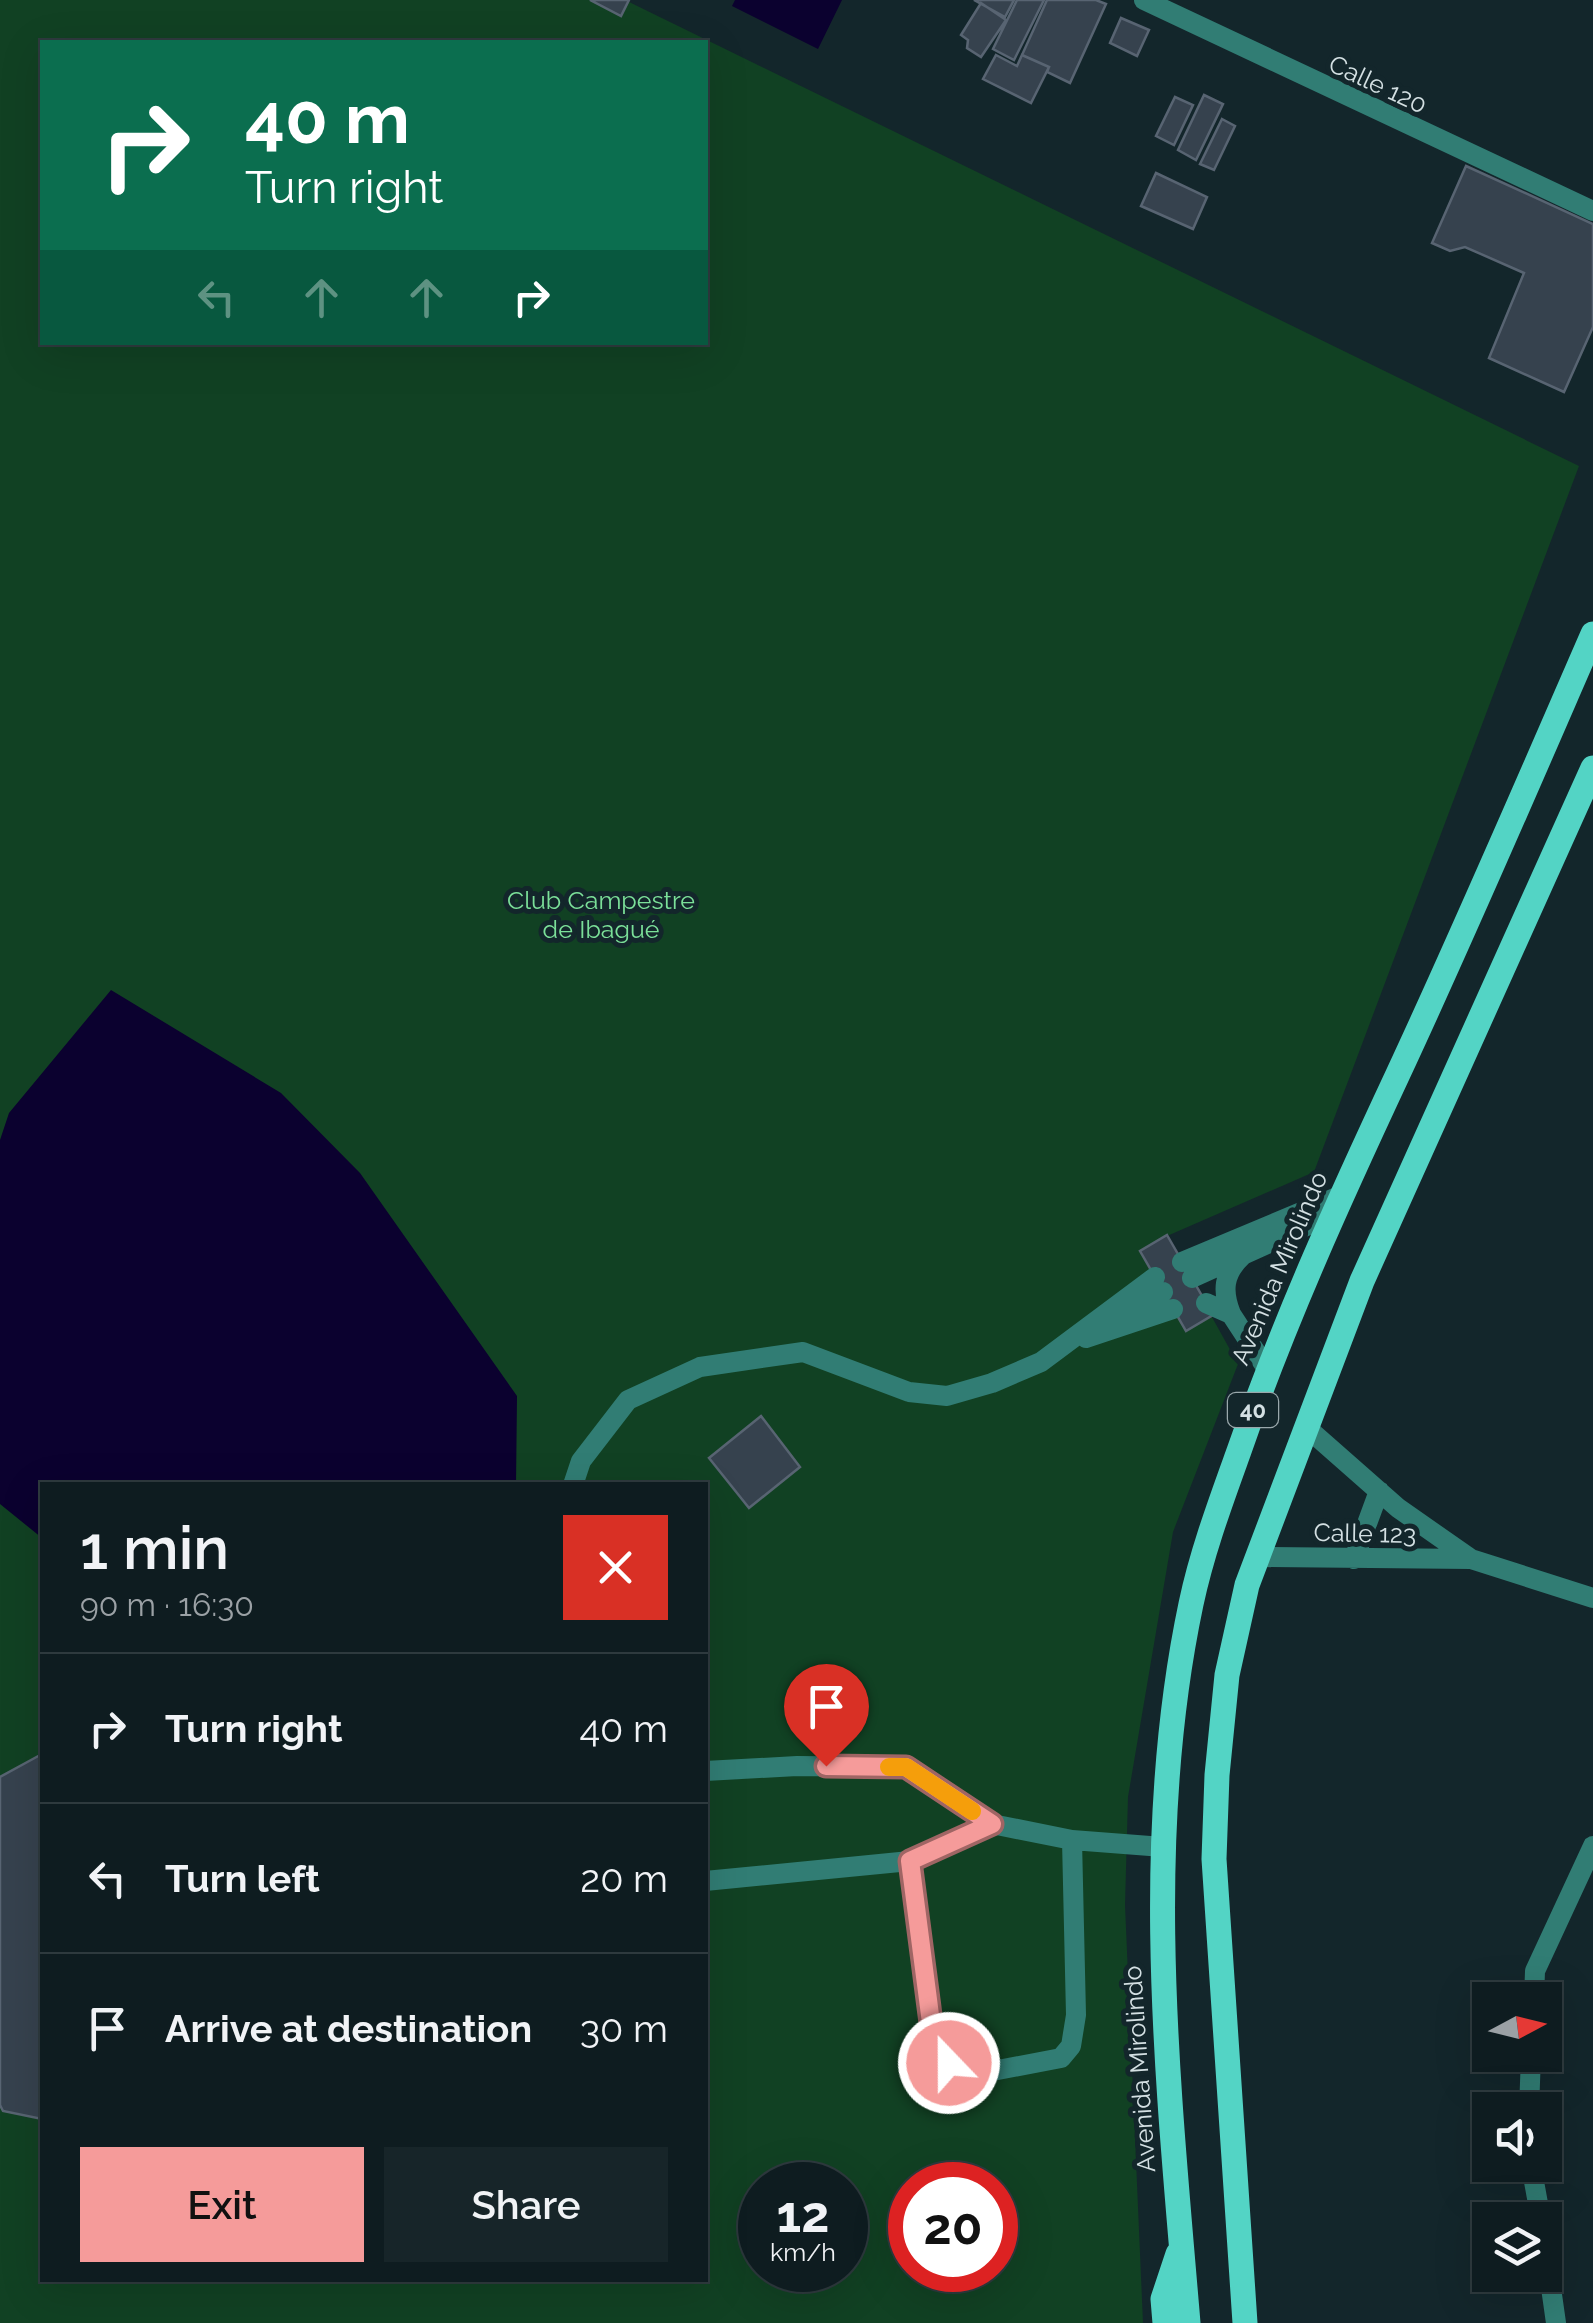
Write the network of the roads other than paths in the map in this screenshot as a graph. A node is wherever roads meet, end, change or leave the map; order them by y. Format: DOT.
graph roads {
  1 [pos="1144,0"];
  2 [pos="1593,212"];
  3 [pos="1593,634"];
  4 [pos="1593,768"];
  5 [pos="1338,1205"];
  6 [pos="1243,1254"];
  7 [pos="1206,1303"];
  8 [pos="1231,1314"];
  9 [pos="1070,1343"];
  10 [pos="1268,1369"];
  11 [pos="1306,1427"];
  12 [pos="575,1482"];
  13 [pos="1379,1491"];
  14 [pos="1258,1556"];
  15 [pos="1354,1559"];
  16 [pos="1471,1559"];
  17 [pos="1593,1598"];
  18 [pos="708,1771"];
  19 [pos="992,1824"];
  20 [pos="1072,1840"];
  21 [pos="1593,1846"];
  22 [pos="1163,1847"];
  23 [pos="910,1861"];
  24 [pos="708,1882"];
  25 [pos="1535,1982"];
  26 [pos="1182,2245"];
  27 [pos="1552,2292"];
  28 [pos="1165,2323"];
  29 [pos="1188,2323"];
  30 [pos="1245,2323"];
  31 [pos="1556,2323"];
  1 -- 2 [label="street, Calle 120"];
  3 -- 5 [label="main road, Avenida Mirolindo / 40"];
  4 -- 11 [label="main road, 40"];
  5 -- 6 [label="street"];
  5 -- 6 [label="street"];
  5 -- 10 [label="main road, Avenida Mirolindo / 40"];
  6 -- 8 [label="street"];
  7 -- 8 [label="street"];
  8 -- 10 [label="street"];
  9 -- 9 [label="street"];
  9 -- 12 [label="street"];
  10 -- 22 [label="main road, Avenida Mirolindo / 40"];
  11 -- 13 [label="street, Calle 123"];
  11 -- 14 [label="main road, 40"];
  13 -- 15 [label="street"];
  13 -- 16 [label="street, Calle 123"];
  14 -- 15 [label="street, Calle 123"];
  14 -- 30 [label="main road, 40"];
  15 -- 16 [label="street, Calle 123"];
  16 -- 17 [label="street, Calle 123"];
  18 -- 19 [label="street"];
  19 -- 20 [label="street"];
  19 -- 23 [label="street"];
  20 -- 22 [label="street"];
  20 -- 23 [label="street"];
  21 -- 25 [label="street"];
  22 -- 26 [label="main road, Avenida Mirolindo / 40"];
  23 -- 24 [label="street"];
  26 -- 28 [label="main road"];
  26 -- 29 [label="main road, Avenida Mirolindo / 40"];
  27 -- 31 [label="street"];
}
